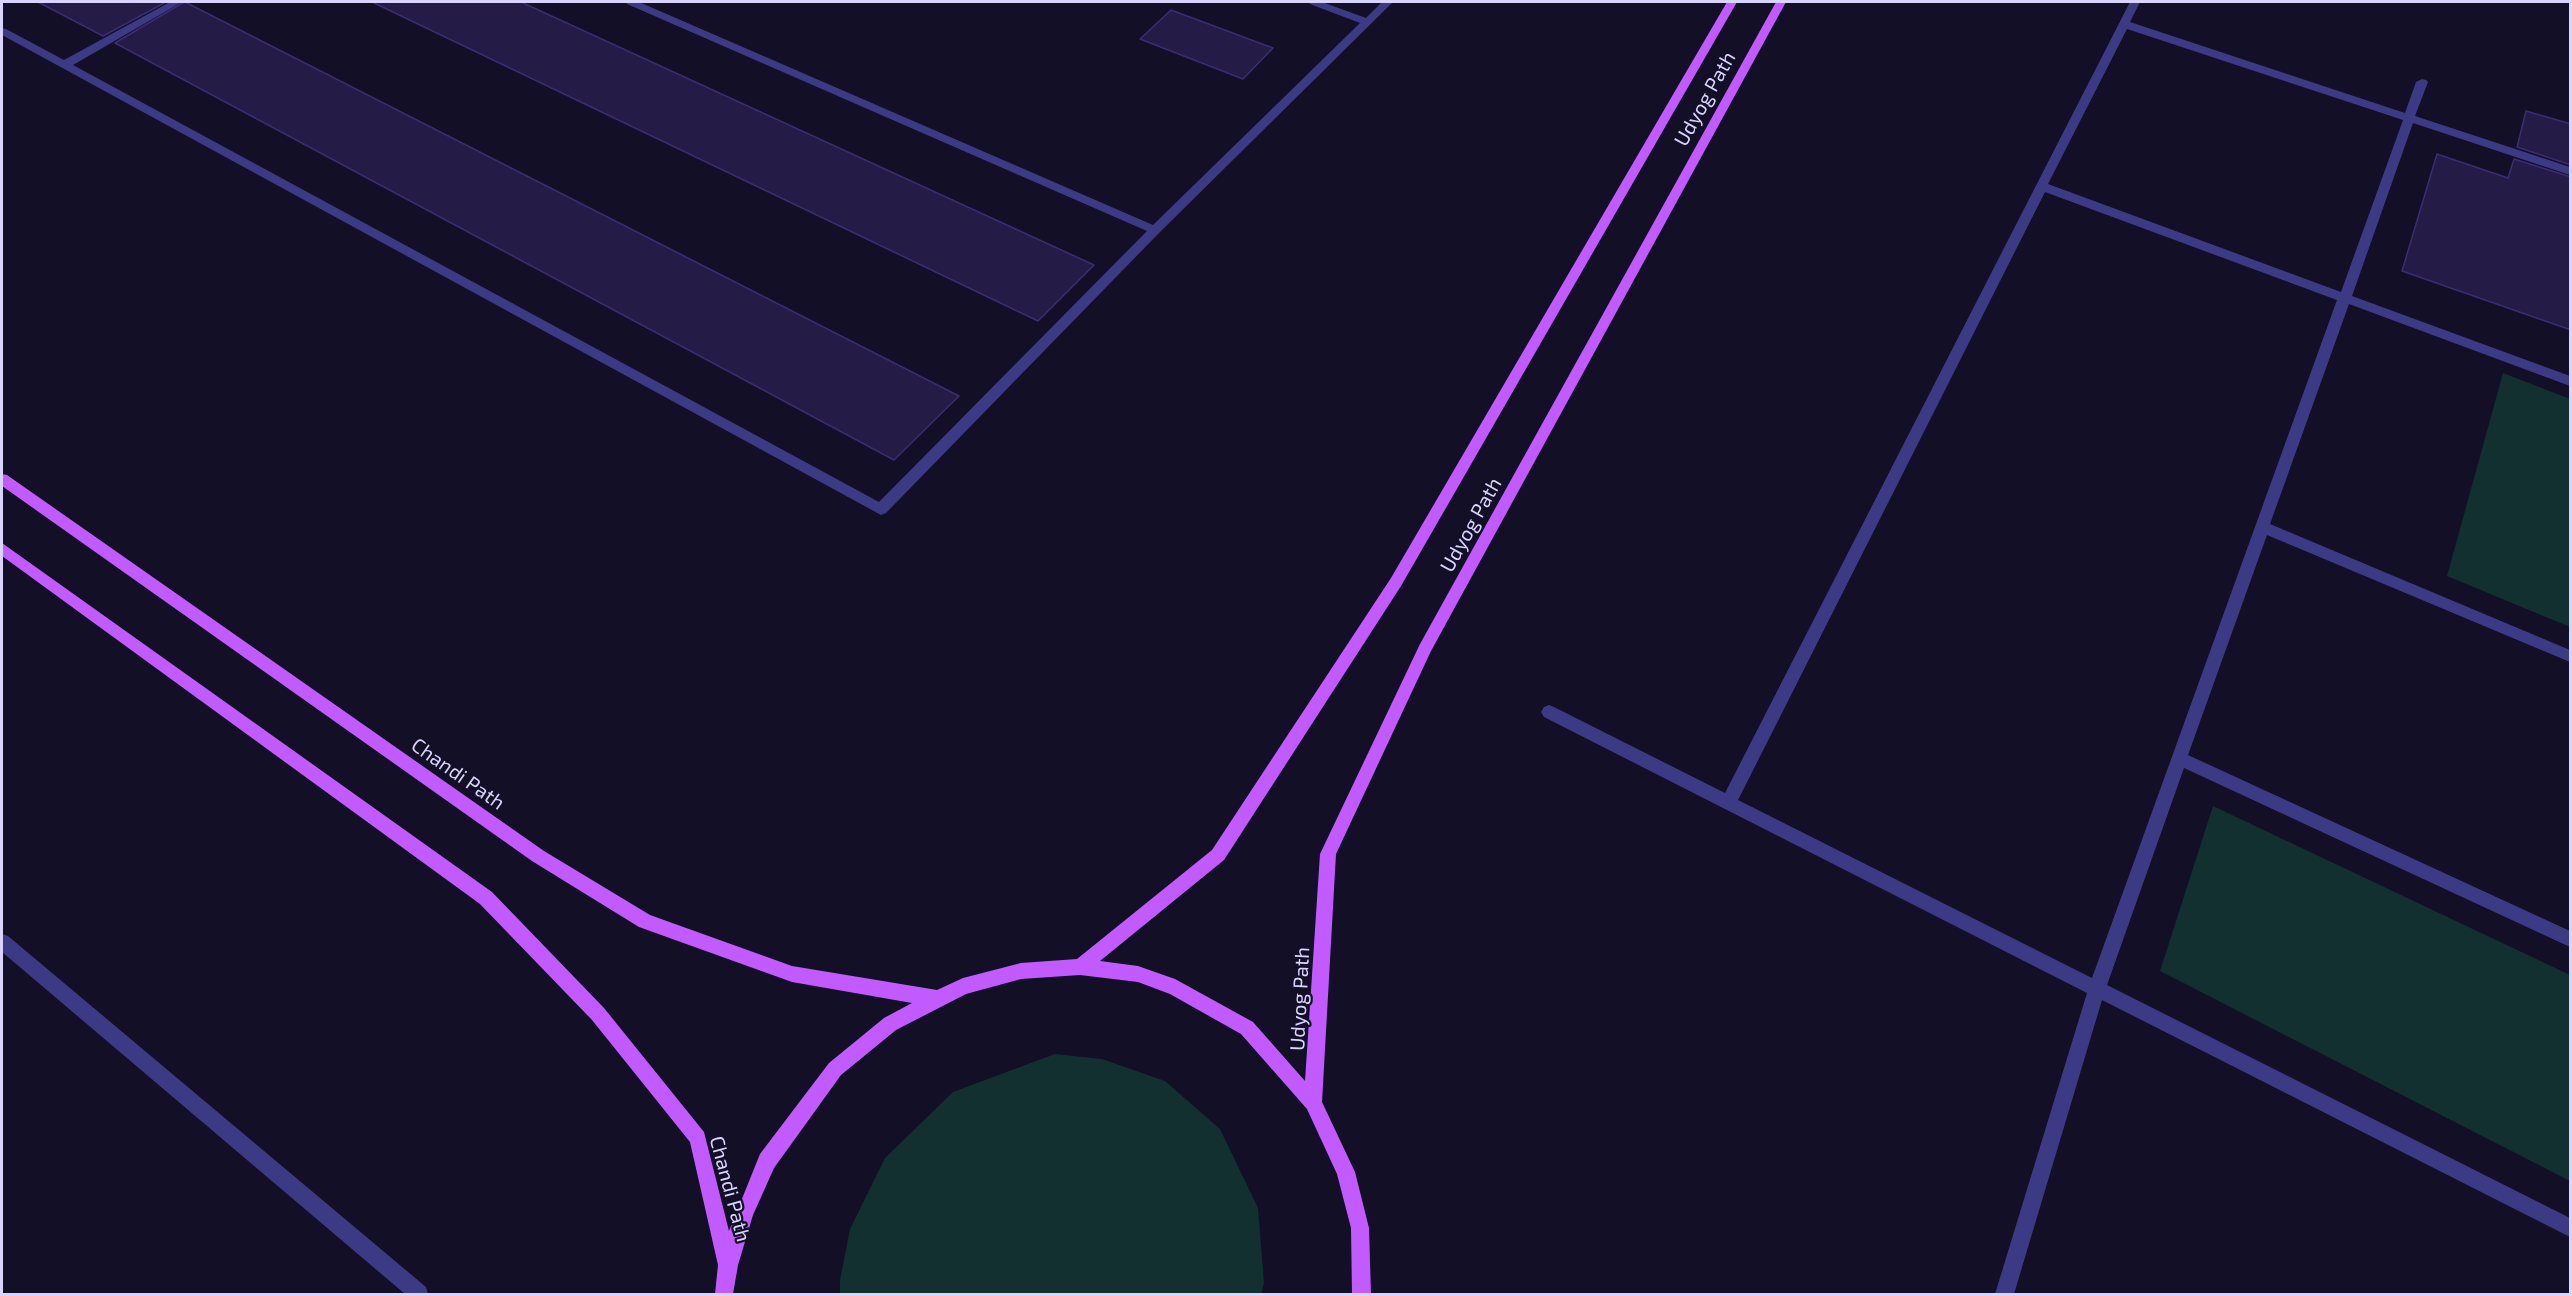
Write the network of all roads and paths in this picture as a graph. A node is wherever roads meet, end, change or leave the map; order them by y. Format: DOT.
graph roads {
  1 [pos="177,2"];
  2 [pos="631,2"];
  3 [pos="1314,2"];
  4 [pos="1388,2"];
  5 [pos="1732,2"];
  6 [pos="1781,2"];
  7 [pos="2135,2"];
  8 [pos="1368,22"];
  9 [pos="2124,24"];
  10 [pos="2,31"];
  11 [pos="64,65"];
  12 [pos="2422,82"];
  13 [pos="2409,118"];
  14 [pos="2571,171"];
  15 [pos="2041,186"];
  16 [pos="1155,230"];
  17 [pos="2345,298"];
  18 [pos="2571,381"];
  19 [pos="2,479"];
  20 [pos="2262,527"];
  21 [pos="2,549"];
  22 [pos="2571,656"];
  23 [pos="1549,711"];
  24 [pos="2179,758"];
  25 [pos="1728,802"];
  26 [pos="2571,939"];
  27 [pos="2,942"];
  28 [pos="1080,966"];
  29 [pos="2097,988"];
  30 [pos="938,999"];
  31 [pos="1313,1103"];
  32 [pos="2571,1228"];
  33 [pos="728,1265"];
  34 [pos="419,1294"];
  35 [pos="723,1294"];
  36 [pos="1362,1294"];
  37 [pos="2004,1294"];
  1 -- 11 [label="street"];
  2 -- 16 [label="street"];
  3 -- 8 [label="street"];
  4 -- 8 [label="street"];
  5 -- 28 [label="main road, Udyog Path"];
  6 -- 31 [label="main road, Udyog Path"];
  7 -- 9 [label="street"];
  8 -- 16 [label="street"];
  9 -- 13 [label="street"];
  9 -- 15 [label="street"];
  10 -- 11 [label="street"];
  11 -- 16 [label="street"];
  12 -- 13 [label="street"];
  13 -- 14 [label="street"];
  13 -- 17 [label="street"];
  15 -- 17 [label="street"];
  15 -- 25 [label="street"];
  17 -- 18 [label="street"];
  17 -- 20 [label="street"];
  19 -- 30 [label="main road, Chandi Path"];
  20 -- 22 [label="street"];
  20 -- 24 [label="street"];
  21 -- 33 [label="main road, Chandi Path"];
  23 -- 25 [label="street"];
  24 -- 26 [label="street"];
  24 -- 29 [label="street"];
  25 -- 29 [label="street"];
  27 -- 34 [label="street"];
  28 -- 30 [label="main road"];
  28 -- 31 [label="main road"];
  29 -- 32 [label="street"];
  29 -- 37 [label="street"];
  30 -- 33 [label="main road"];
  31 -- 36 [label="main road"];
  33 -- 35 [label="main road"];
}
